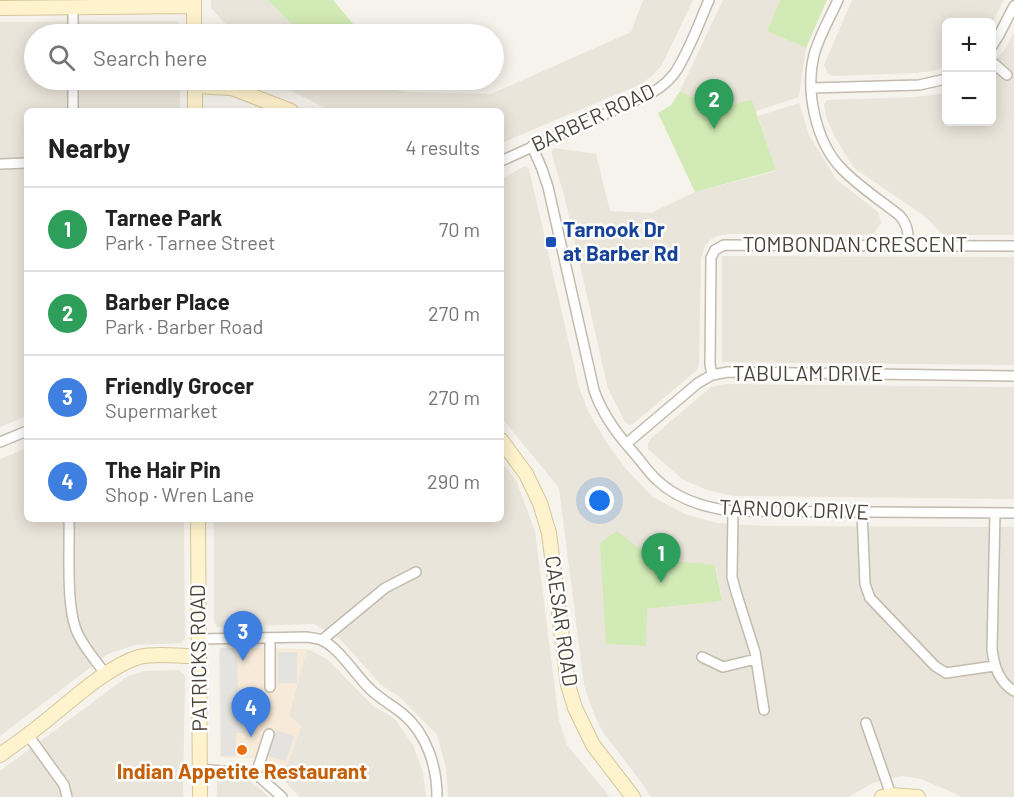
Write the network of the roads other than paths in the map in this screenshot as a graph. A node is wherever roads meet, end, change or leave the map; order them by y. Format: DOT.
graph roads {
  1 [pos="709,0"];
  2 [pos="838,0"];
  3 [pos="194,3"];
  4 [pos="16,4"];
  5 [pos="1014,6"];
  6 [pos="73,7"];
  7 [pos="0,8"];
  8 [pos="73,24"];
  9 [pos="194,24"];
  10 [pos="996,40"];
  11 [pos="996,65"];
  12 [pos="1007,75"];
  13 [pos="942,80"];
  14 [pos="811,88"];
  15 [pos="73,90"];
  16 [pos="195,90"];
  17 [pos="242,90"];
  18 [pos="73,108"];
  19 [pos="195,108"];
  20 [pos="284,108"];
  21 [pos="532,146"];
  22 [pos="504,160"];
  23 [pos="0,164"];
  24 [pos="24,164"];
  25 [pos="909,246"];
  26 [pos="1014,246"];
  27 [pos="712,375"];
  28 [pos="1014,376"];
  29 [pos="24,432"];
  30 [pos="0,442"];
  31 [pos="504,444"];
  32 [pos="626,444"];
  33 [pos="733,511"];
  34 [pos="862,512"];
  35 [pos="995,513"];
  36 [pos="1014,513"];
  37 [pos="69,522"];
  38 [pos="198,522"];
  39 [pos="416,572"];
  40 [pos="270,638"];
  41 [pos="199,639"];
  42 [pos="322,640"];
  43 [pos="199,656"];
  44 [pos="702,657"];
  45 [pos="756,659"];
  46 [pos="994,666"];
  47 [pos="106,675"];
  48 [pos="270,687"];
  49 [pos="1014,691"];
  50 [pos="764,710"];
  51 [pos="866,723"];
  52 [pos="28,735"];
  53 [pos="269,735"];
  54 [pos="0,755"];
  55 [pos="200,769"];
  56 [pos="256,774"];
  57 [pos="886,796"];
  58 [pos="67,797"];
  59 [pos="200,797"];
  60 [pos="282,797"];
  61 [pos="437,797"];
  62 [pos="633,797"];
  63 [pos="918,797"];
  1 -- 21 [label="street, BARBER ROAD"];
  2 -- 14 [label="street"];
  3 -- 6 [label="street"];
  3 -- 9 [label="street"];
  4 -- 6 [label="street"];
  4 -- 7 [label="street"];
  5 -- 10 [label="street"];
  6 -- 8 [label="street"];
  11 -- 12 [label="street"];
  13 -- 14 [label="street"];
  14 -- 25 [label="street"];
  15 -- 18 [label="street"];
  16 -- 19 [label="street"];
  17 -- 20 [label="street"];
  21 -- 22 [label="street, BARBER ROAD"];
  21 -- 32 [label="street, TARNOOK DRIVE"];
  23 -- 24 [label="street"];
  25 -- 26 [label="street, TOMBONDAN CRESCENT"];
  25 -- 27 [label="street, TOMBONDAN CRESCENT"];
  27 -- 28 [label="street, TABULAM DRIVE"];
  27 -- 32 [label="street, TABULAM DRIVE"];
  29 -- 30 [label="street"];
  31 -- 62 [label="street, CAESAR ROAD"];
  32 -- 33 [label="street, TARNOOK DRIVE"];
  33 -- 34 [label="street, TARNOOK DRIVE"];
  33 -- 45 [label="street"];
  34 -- 35 [label="street, TARNOOK DRIVE"];
  34 -- 46 [label="street"];
  35 -- 36 [label="street, TARNOOK DRIVE"];
  35 -- 46 [label="street"];
  37 -- 47 [label="street"];
  38 -- 41 [label="street, PATRICKS ROAD"];
  39 -- 42 [label="street"];
  40 -- 41 [label="street"];
  40 -- 42 [label="street"];
  40 -- 48 [label="street"];
  41 -- 43 [label="street, PATRICKS ROAD"];
  42 -- 61 [label="street"];
  43 -- 47 [label="street"];
  43 -- 55 [label="street, PATRICKS ROAD"];
  44 -- 45 [label="street"];
  45 -- 50 [label="street"];
  46 -- 49 [label="street"];
  47 -- 52 [label="street"];
  51 -- 57 [label="street"];
  52 -- 54 [label="street"];
  52 -- 58 [label="street"];
  53 -- 56 [label="street"];
  55 -- 56 [label="street"];
  55 -- 59 [label="street, PATRICKS ROAD"];
  56 -- 60 [label="street"];
  57 -- 63 [label="street"];
}
